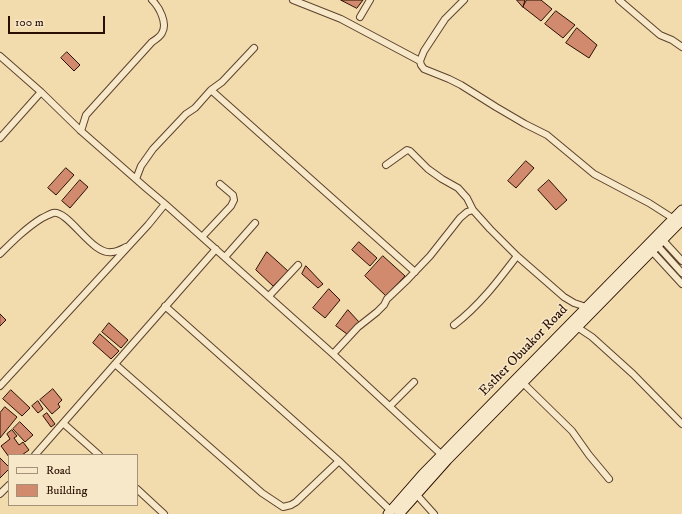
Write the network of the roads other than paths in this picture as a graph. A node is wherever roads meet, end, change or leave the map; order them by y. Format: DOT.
graph roads {
  1 [pos="152,0"];
  2 [pos="294,0"];
  3 [pos="370,0"];
  4 [pos="464,0"];
  5 [pos="619,0"];
  6 [pos="360,18"];
  7 [pos="682,47"];
  8 [pos="254,48"];
  9 [pos="0,56"];
  10 [pos="420,61"];
  11 [pos="211,90"];
  12 [pos="41,92"];
  13 [pos="82,131"];
  14 [pos="0,138"];
  15 [pos="386,165"];
  16 [pos="136,179"];
  17 [pos="220,184"];
  18 [pos="165,204"];
  19 [pos="473,210"];
  20 [pos="682,210"];
  21 [pos="678,220"];
  22 [pos="255,223"];
  23 [pos="202,237"];
  24 [pos="655,243"];
  25 [pos="128,246"];
  26 [pos="216,248"];
  27 [pos="0,254"];
  28 [pos="517,256"];
  29 [pos="225,257"];
  30 [pos="682,261"];
  31 [pos="298,265"];
  32 [pos="415,272"];
  33 [pos="682,273"];
  34 [pos="682,284"];
  35 [pos="269,296"];
  36 [pos="165,306"];
  37 [pos="586,308"];
  38 [pos="454,325"];
  39 [pos="577,327"];
  40 [pos="333,354"];
  41 [pos="115,364"];
  42 [pos="414,382"];
  43 [pos="523,383"];
  44 [pos="0,386"];
  45 [pos="390,406"];
  46 [pos="63,423"];
  47 [pos="682,424"];
  48 [pos="36,454"];
  49 [pos="98,454"];
  50 [pos="445,457"];
  51 [pos="339,461"];
  52 [pos="609,479"];
  53 [pos="8,485"];
  54 [pos="138,490"];
  55 [pos="0,494"];
  56 [pos="416,494"];
  57 [pos="393,513"];
  58 [pos="164,514"];
  59 [pos="434,514"];
  1 -- 13 [label="street"];
  2 -- 10 [label="street"];
  3 -- 6 [label="street"];
  4 -- 10 [label="street"];
  5 -- 7 [label="street"];
  8 -- 11 [label="street"];
  9 -- 12 [label="street"];
  10 -- 21 [label="street"];
  11 -- 16 [label="street"];
  11 -- 32 [label="street"];
  12 -- 13 [label="street"];
  12 -- 14 [label="street"];
  13 -- 16 [label="street"];
  15 -- 19 [label="street"];
  16 -- 18 [label="street"];
  17 -- 23 [label="street"];
  18 -- 23 [label="street"];
  18 -- 25 [label="street"];
  19 -- 28 [label="street"];
  19 -- 32 [label="street"];
  20 -- 21 [label="street, Esther Obuakor Road"];
  21 -- 24 [label="street, Esther Obuakor Road"];
  22 -- 29 [label="street"];
  23 -- 26 [label="street"];
  24 -- 30 [label="street"];
  24 -- 33 [label="street"];
  24 -- 34 [label="street"];
  24 -- 37 [label="street, Esther Obuakor Road"];
  24 -- 39 [label="street, Esther Obuakor Road"];
  25 -- 27 [label="street"];
  25 -- 44 [label="street"];
  26 -- 29 [label="street"];
  26 -- 36 [label="street"];
  28 -- 37 [label="street"];
  28 -- 38 [label="street"];
  29 -- 35 [label="street"];
  31 -- 35 [label="street"];
  32 -- 40 [label="street"];
  35 -- 40 [label="street"];
  36 -- 41 [label="street"];
  36 -- 51 [label="street"];
  37 -- 50 [label="street, Esther Obuakor Road"];
  39 -- 43 [label="street, Esther Obuakor Road"];
  39 -- 47 [label="street"];
  40 -- 45 [label="street"];
  41 -- 46 [label="street"];
  41 -- 51 [label="street"];
  42 -- 45 [label="street"];
  43 -- 50 [label="street, Esther Obuakor Road"];
  43 -- 52 [label="street"];
  45 -- 50 [label="street"];
  46 -- 48 [label="street"];
  46 -- 49 [label="street"];
  50 -- 56 [label="street, Esther Obuakor Road"];
  50 -- 57 [label="street, Esther Obuakor Road"];
  51 -- 57 [label="street"];
  53 -- 55 [label="street"];
  54 -- 58 [label="street"];
  56 -- 57 [label="street, Esther Obuakor Road"];
  56 -- 59 [label="street"];
}
